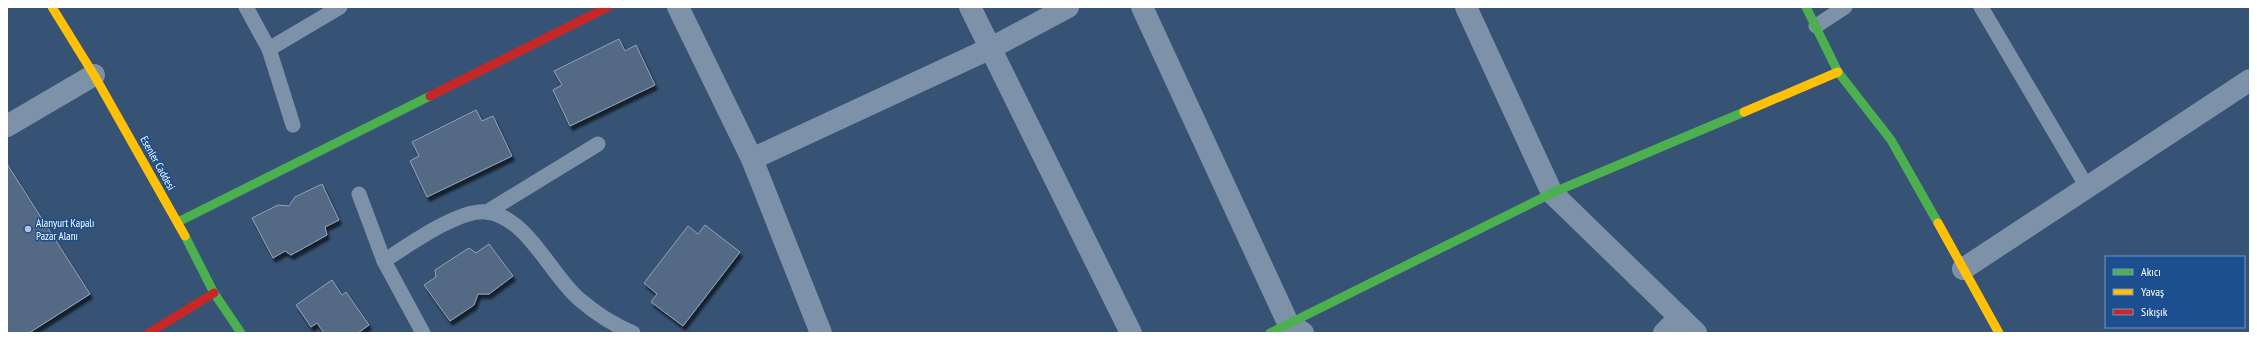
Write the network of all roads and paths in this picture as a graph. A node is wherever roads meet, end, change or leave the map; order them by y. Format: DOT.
graph roads {
  1 [pos="52,7"];
  2 [pos="246,7"];
  3 [pos="340,7"];
  4 [pos="608,7"];
  5 [pos="678,7"];
  6 [pos="970,7"];
  7 [pos="1068,7"];
  8 [pos="1142,7"];
  9 [pos="1466,7"];
  10 [pos="1806,7"];
  11 [pos="1845,7"];
  12 [pos="1981,7"];
  13 [pos="1816,26"];
  14 [pos="990,48"];
  15 [pos="269,49"];
  16 [pos="1838,72"];
  17 [pos="94,75"];
  18 [pos="2250,80"];
  19 [pos="294,125"];
  20 [pos="7,126"];
  21 [pos="598,144"];
  22 [pos="752,159"];
  23 [pos="2087,187"];
  24 [pos="1552,193"];
  25 [pos="359,194"];
  26 [pos="487,212"];
  27 [pos="178,222"];
  28 [pos="384,261"];
  29 [pos="1963,268"];
  30 [pos="214,293"];
  31 [pos="1680,317"];
  32 [pos="1287,330"];
  33 [pos="150,333"];
  34 [pos="241,333"];
  35 [pos="423,333"];
  36 [pos="633,333"];
  37 [pos="820,333"];
  38 [pos="1131,333"];
  39 [pos="1664,333"];
  40 [pos="1696,333"];
  41 [pos="1999,333"];
  1 -- 17 [label="street, Esenler Caddesi"];
  2 -- 15 [label="lane"];
  3 -- 15 [label="lane"];
  4 -- 27 [label="street"];
  5 -- 22 [label="street"];
  6 -- 14 [label="street"];
  7 -- 14 [label="street"];
  8 -- 32 [label="street"];
  9 -- 24 [label="street"];
  10 -- 13 [label="street"];
  11 -- 13 [label="lane"];
  12 -- 23 [label="lane"];
  13 -- 16 [label="street"];
  14 -- 22 [label="street"];
  14 -- 38 [label="street"];
  15 -- 19 [label="lane"];
  16 -- 24 [label="street"];
  16 -- 29 [label="street"];
  17 -- 20 [label="street"];
  17 -- 27 [label="street, Esenler Caddesi"];
  18 -- 23 [label="street"];
  21 -- 26 [label="lane"];
  22 -- 37 [label="street"];
  23 -- 29 [label="street"];
  24 -- 31 [label="street"];
  24 -- 32 [label="street"];
  25 -- 28 [label="lane"];
  26 -- 28 [label="lane"];
  26 -- 36 [label="lane"];
  27 -- 30 [label="street, Esenler Caddesi"];
  28 -- 35 [label="lane"];
  29 -- 41 [label="street"];
  30 -- 33 [label="street"];
  30 -- 34 [label="street, Esenler Caddesi"];
  31 -- 39 [label="street"];
  31 -- 40 [label="street"];
}
